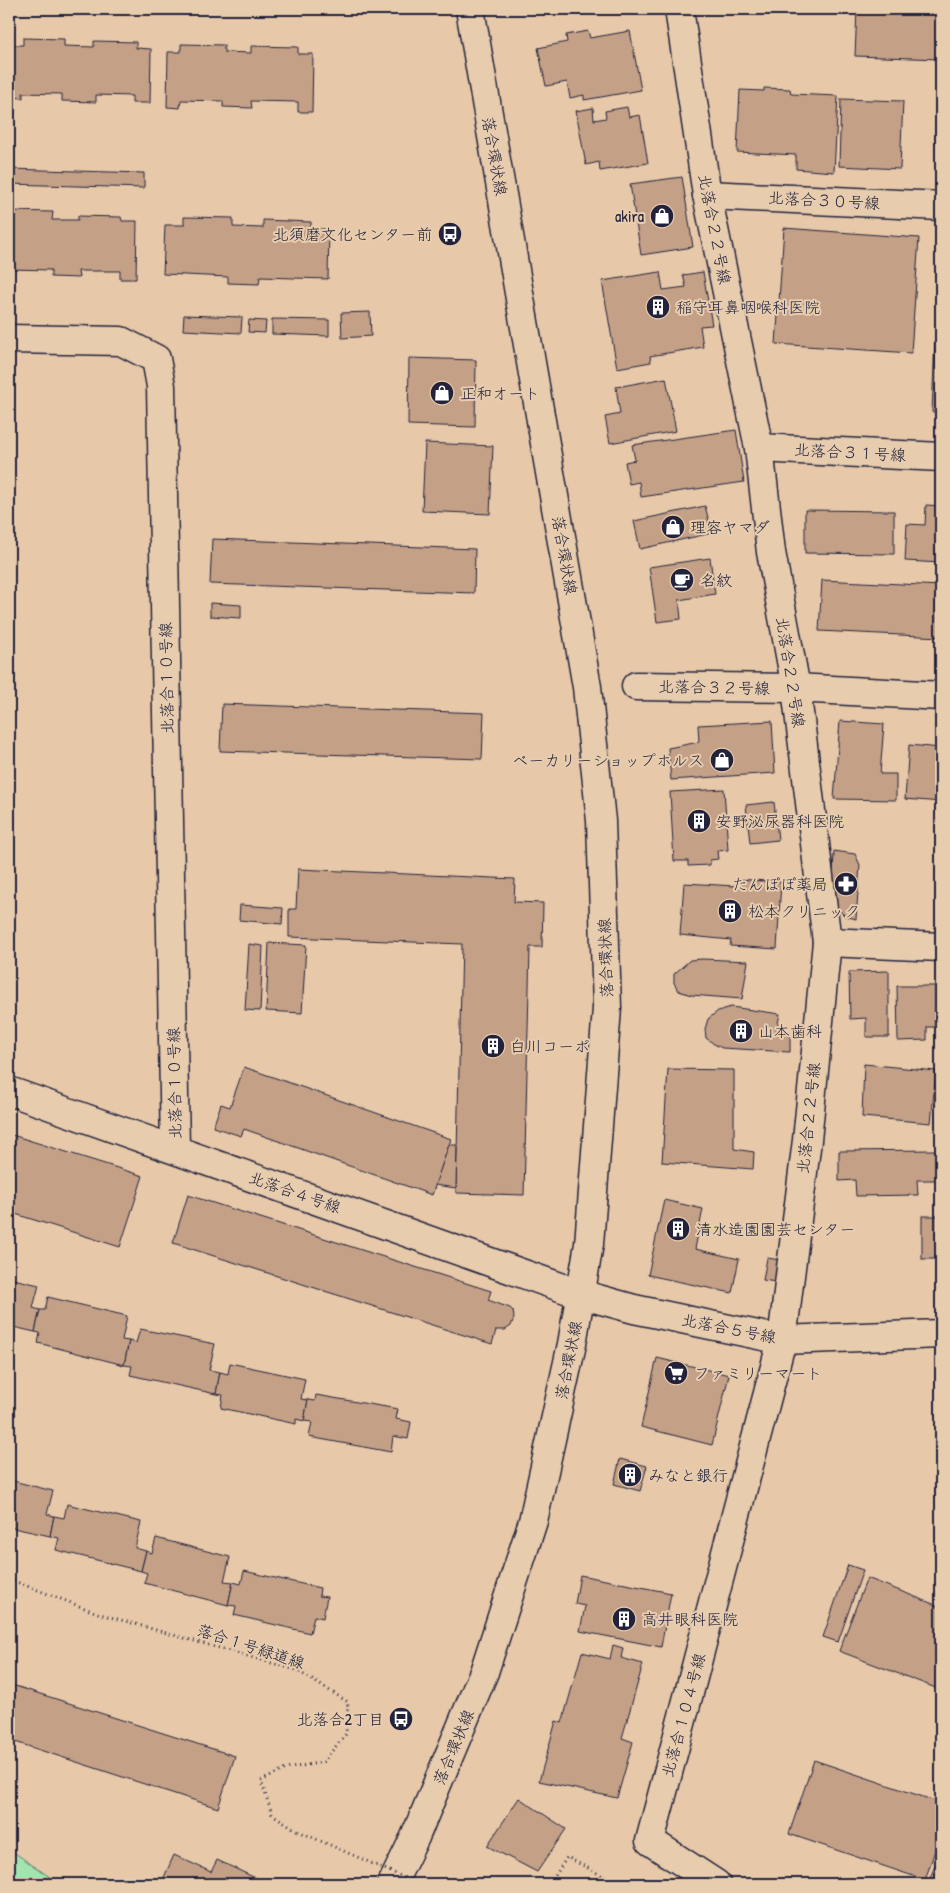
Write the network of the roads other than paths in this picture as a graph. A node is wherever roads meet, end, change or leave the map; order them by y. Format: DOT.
graph roads {
  1 [pos="470,9"];
  2 [pos="679,9"];
  3 [pos="707,195"];
  4 [pos="941,206"];
  5 [pos="9,339"];
  6 [pos="758,448"];
  7 [pos="941,457"];
  8 [pos="636,686"];
  9 [pos="796,688"];
  10 [pos="941,696"];
  11 [pos="827,942"];
  12 [pos="941,948"];
  13 [pos="9,1091"];
  14 [pos="175,1150"];
  15 [pos="580,1294"];
  16 [pos="941,1334"];
  17 [pos="782,1340"];
  18 [pos="392,1884"];
  19 [pos="716,1884"];
  1 -- 15 [label="street, 落合環状線"];
  2 -- 3 [label="street, 北落合２２号線"];
  3 -- 4 [label="street, 北落合３０号線"];
  3 -- 6 [label="street, 北落合２２号線"];
  5 -- 14 [label="street, 北落合１０号線"];
  6 -- 7 [label="street, 北落合３１号線"];
  6 -- 9 [label="street, 北落合２２号線"];
  8 -- 9 [label="street, 北落合３２号線"];
  9 -- 10 [label="street, 北落合３２号線"];
  9 -- 11 [label="street, 北落合２２号線"];
  11 -- 12 [label="street"];
  11 -- 17 [label="street, 北落合２２号線"];
  13 -- 14 [label="street, 北落合４号線"];
  14 -- 15 [label="street, 北落合４号線"];
  15 -- 17 [label="street, 北落合５号線"];
  15 -- 18 [label="street, 落合環状線"];
  16 -- 17 [label="street, 北落合５号線"];
  17 -- 19 [label="street, 北落合１０４号線"];
}
